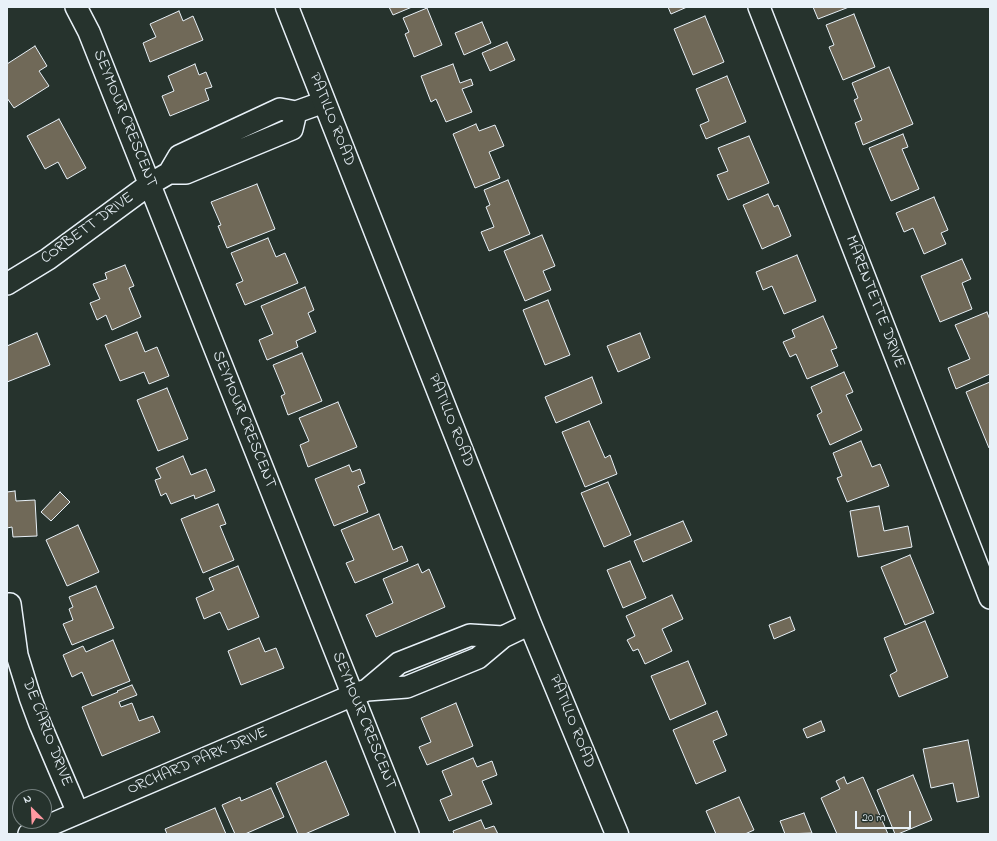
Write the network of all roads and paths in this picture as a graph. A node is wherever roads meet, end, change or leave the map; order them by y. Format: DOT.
graph roads {
  1 [pos="76,7"];
  2 [pos="287,7"];
  3 [pos="759,7"];
  4 [pos="324,102"];
  5 [pos="150,184"];
  6 [pos="7,284"];
  7 [pos="990,598"];
  8 [pos="10,604"];
  9 [pos="530,624"];
  10 [pos="360,693"];
  11 [pos="78,813"];
  12 [pos="29,834"];
  13 [pos="408,834"];
  14 [pos="617,834"];
  1 -- 5 [label="street, SEYMOUR CRESCENT"];
  2 -- 4 [label="street, PATILLO ROAD"];
  3 -- 7 [label="street, MARENTETTE DRIVE"];
  4 -- 5 [label="street, CORBETT DRIVE"];
  4 -- 9 [label="street, PATILLO ROAD"];
  5 -- 6 [label="street, CORBETT DRIVE"];
  5 -- 10 [label="street, SEYMOUR CRESCENT"];
  8 -- 11 [label="street, DE CARLO DRIVE"];
  9 -- 10 [label="street, ORCHARD PARK DRIVE"];
  9 -- 14 [label="street, PATILLO ROAD"];
  10 -- 11 [label="street, ORCHARD PARK DRIVE"];
  10 -- 13 [label="street, SEYMOUR CRESCENT"];
  11 -- 12 [label="street, ORCHARD PARK DRIVE"];
}
